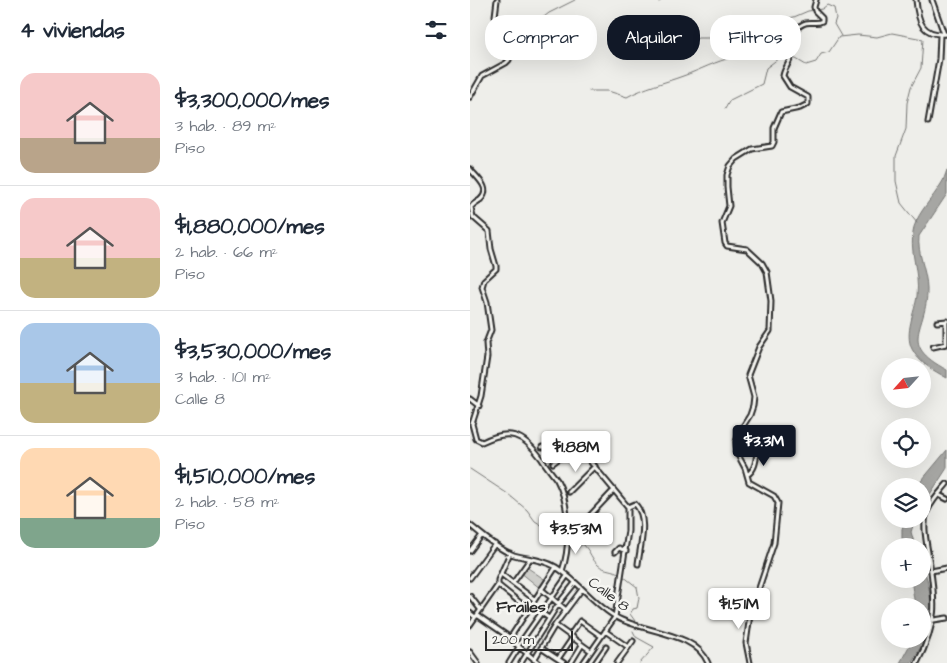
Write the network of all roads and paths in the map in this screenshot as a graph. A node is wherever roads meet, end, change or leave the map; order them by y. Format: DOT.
graph roads {
  1 [pos="497,0"];
  2 [pos="816,0"];
  3 [pos="916,0"];
  4 [pos="932,0"];
  5 [pos="944,34"];
  6 [pos="470,97"];
  7 [pos="928,122"];
  8 [pos="470,169"];
  9 [pos="946,321"];
  10 [pos="937,322"];
  11 [pos="933,347"];
  12 [pos="470,399"];
  13 [pos="479,407"];
  14 [pos="758,445"];
  15 [pos="574,446"];
  16 [pos="542,447"];
  17 [pos="553,463"];
  18 [pos="595,466"];
  19 [pos="746,475"];
  20 [pos="947,484"];
  21 [pos="614,490"];
  22 [pos="569,492"];
  23 [pos="938,495"];
  24 [pos="947,499"];
  25 [pos="628,507"];
  26 [pos="583,523"];
  27 [pos="471,528"];
  28 [pos="482,534"];
  29 [pos="927,538"];
  30 [pos="495,544"];
  31 [pos="626,550"];
  32 [pos="470,551"];
  33 [pos="614,552"];
  34 [pos="510,553"];
  35 [pos="530,558"];
  36 [pos="638,564"];
  37 [pos="556,567"];
  38 [pos="947,568"];
  39 [pos="562,571"];
  40 [pos="931,571"];
  41 [pos="501,574"];
  42 [pos="567,576"];
  43 [pos="470,578"];
  44 [pos="513,582"];
  45 [pos="575,583"];
  46 [pos="498,584"];
  47 [pos="541,589"];
  48 [pos="582,589"];
  49 [pos="470,596"];
  50 [pos="551,597"];
  51 [pos="534,599"];
  52 [pos="559,604"];
  53 [pos="528,609"];
  54 [pos="480,610"];
  55 [pos="566,610"];
  56 [pos="540,612"];
  57 [pos="470,613"];
  58 [pos="476,616"];
  59 [pos="615,617"];
  60 [pos="549,618"];
  61 [pos="947,618"];
  62 [pos="934,620"];
  63 [pos="470,624"];
  64 [pos="555,625"];
  65 [pos="605,631"];
  66 [pos="571,636"];
  67 [pos="601,636"];
  68 [pos="510,638"];
  69 [pos="633,641"];
  70 [pos="582,645"];
  71 [pos="518,647"];
  72 [pos="606,647"];
  73 [pos="628,647"];
  74 [pos="541,648"];
  75 [pos="591,651"];
  76 [pos="470,653"];
  77 [pos="526,654"];
  78 [pos="558,659"];
  79 [pos="476,662"];
  80 [pos="536,662"];
  81 [pos="509,663"];
  82 [pos="520,663"];
  83 [pos="564,663"];
  84 [pos="571,663"];
  85 [pos="584,663"];
  86 [pos="595,663"];
  87 [pos="617,663"];
  88 [pos="708,663"];
  89 [pos="750,663"];
  90 [pos="917,663"];
  1 -- 6 [label="street"];
  2 -- 19 [label="street"];
  3 -- 5 [label="street"];
  4 -- 5 [label="street"];
  5 -- 7 [label="street"];
  8 -- 13 [label="street"];
  9 -- 10 [label="street"];
  9 -- 11 [label="street"];
  12 -- 13 [label="street"];
  13 -- 39 [label="street"];
  14 -- 19 [label="street"];
  15 -- 16 [label="street"];
  15 -- 17 [label="street"];
  15 -- 18 [label="street"];
  18 -- 21 [label="street"];
  18 -- 22 [label="street"];
  19 -- 89 [label="street"];
  20 -- 23 [label="street"];
  21 -- 25 [label="street"];
  21 -- 26 [label="street"];
  23 -- 24 [label="street"];
  23 -- 29 [label="street"];
  25 -- 31 [label="street"];
  25 -- 36 [label="street"];
  27 -- 28 [label="street, Calle 8"];
  28 -- 30 [label="street, Calle 8"];
  28 -- 32 [label="street"];
  30 -- 34 [label="street, Calle 8"];
  30 -- 43 [label="street"];
  31 -- 33 [label="street"];
  31 -- 59 [label="street"];
  34 -- 35 [label="street, Calle 8"];
  34 -- 41 [label="street"];
  35 -- 37 [label="street, Calle 8"];
  35 -- 44 [label="street"];
  37 -- 39 [label="street, Calle 8"];
  37 -- 47 [label="street"];
  38 -- 40 [label="street"];
  39 -- 42 [label="street, Calle 8"];
  40 -- 62 [label="street"];
  41 -- 44 [label="street"];
  41 -- 46 [label="street"];
  42 -- 45 [label="street, Calle 8"];
  42 -- 50 [label="street"];
  44 -- 51 [label="street"];
  45 -- 48 [label="street, Calle 8"];
  45 -- 52 [label="street"];
  46 -- 53 [label="street"];
  46 -- 54 [label="street"];
  47 -- 50 [label="street"];
  47 -- 51 [label="street"];
  48 -- 55 [label="street"];
  48 -- 59 [label="street, Calle 8"];
  49 -- 54 [label="street"];
  50 -- 52 [label="street"];
  50 -- 56 [label="street"];
  51 -- 53 [label="street"];
  52 -- 55 [label="street"];
  52 -- 60 [label="street"];
  53 -- 68 [label="street"];
  54 -- 58 [label="street"];
  55 -- 64 [label="street"];
  56 -- 60 [label="street"];
  56 -- 71 [label="street"];
  57 -- 58 [label="street"];
  58 -- 63 [label="street"];
  58 -- 68 [label="street"];
  59 -- 65 [label="street"];
  59 -- 88 [label="street, Calle 8"];
  60 -- 77 [label="street"];
  61 -- 62 [label="street"];
  62 -- 90 [label="street"];
  64 -- 66 [label="street"];
  64 -- 74 [label="street"];
  65 -- 67 [label="street"];
  65 -- 73 [label="street"];
  66 -- 67 [label="street"];
  66 -- 70 [label="street"];
  66 -- 78 [label="street"];
  67 -- 75 [label="street"];
  68 -- 71 [label="street"];
  69 -- 73 [label="street"];
  70 -- 75 [label="street"];
  70 -- 84 [label="street"];
  71 -- 77 [label="street"];
  71 -- 81 [label="street"];
  72 -- 86 [label="street"];
  73 -- 87 [label="street"];
  74 -- 78 [label="street"];
  74 -- 80 [label="street"];
  75 -- 85 [label="street"];
  76 -- 79 [label="street"];
  77 -- 80 [label="street"];
  77 -- 82 [label="street"];
  78 -- 83 [label="street"];
}
